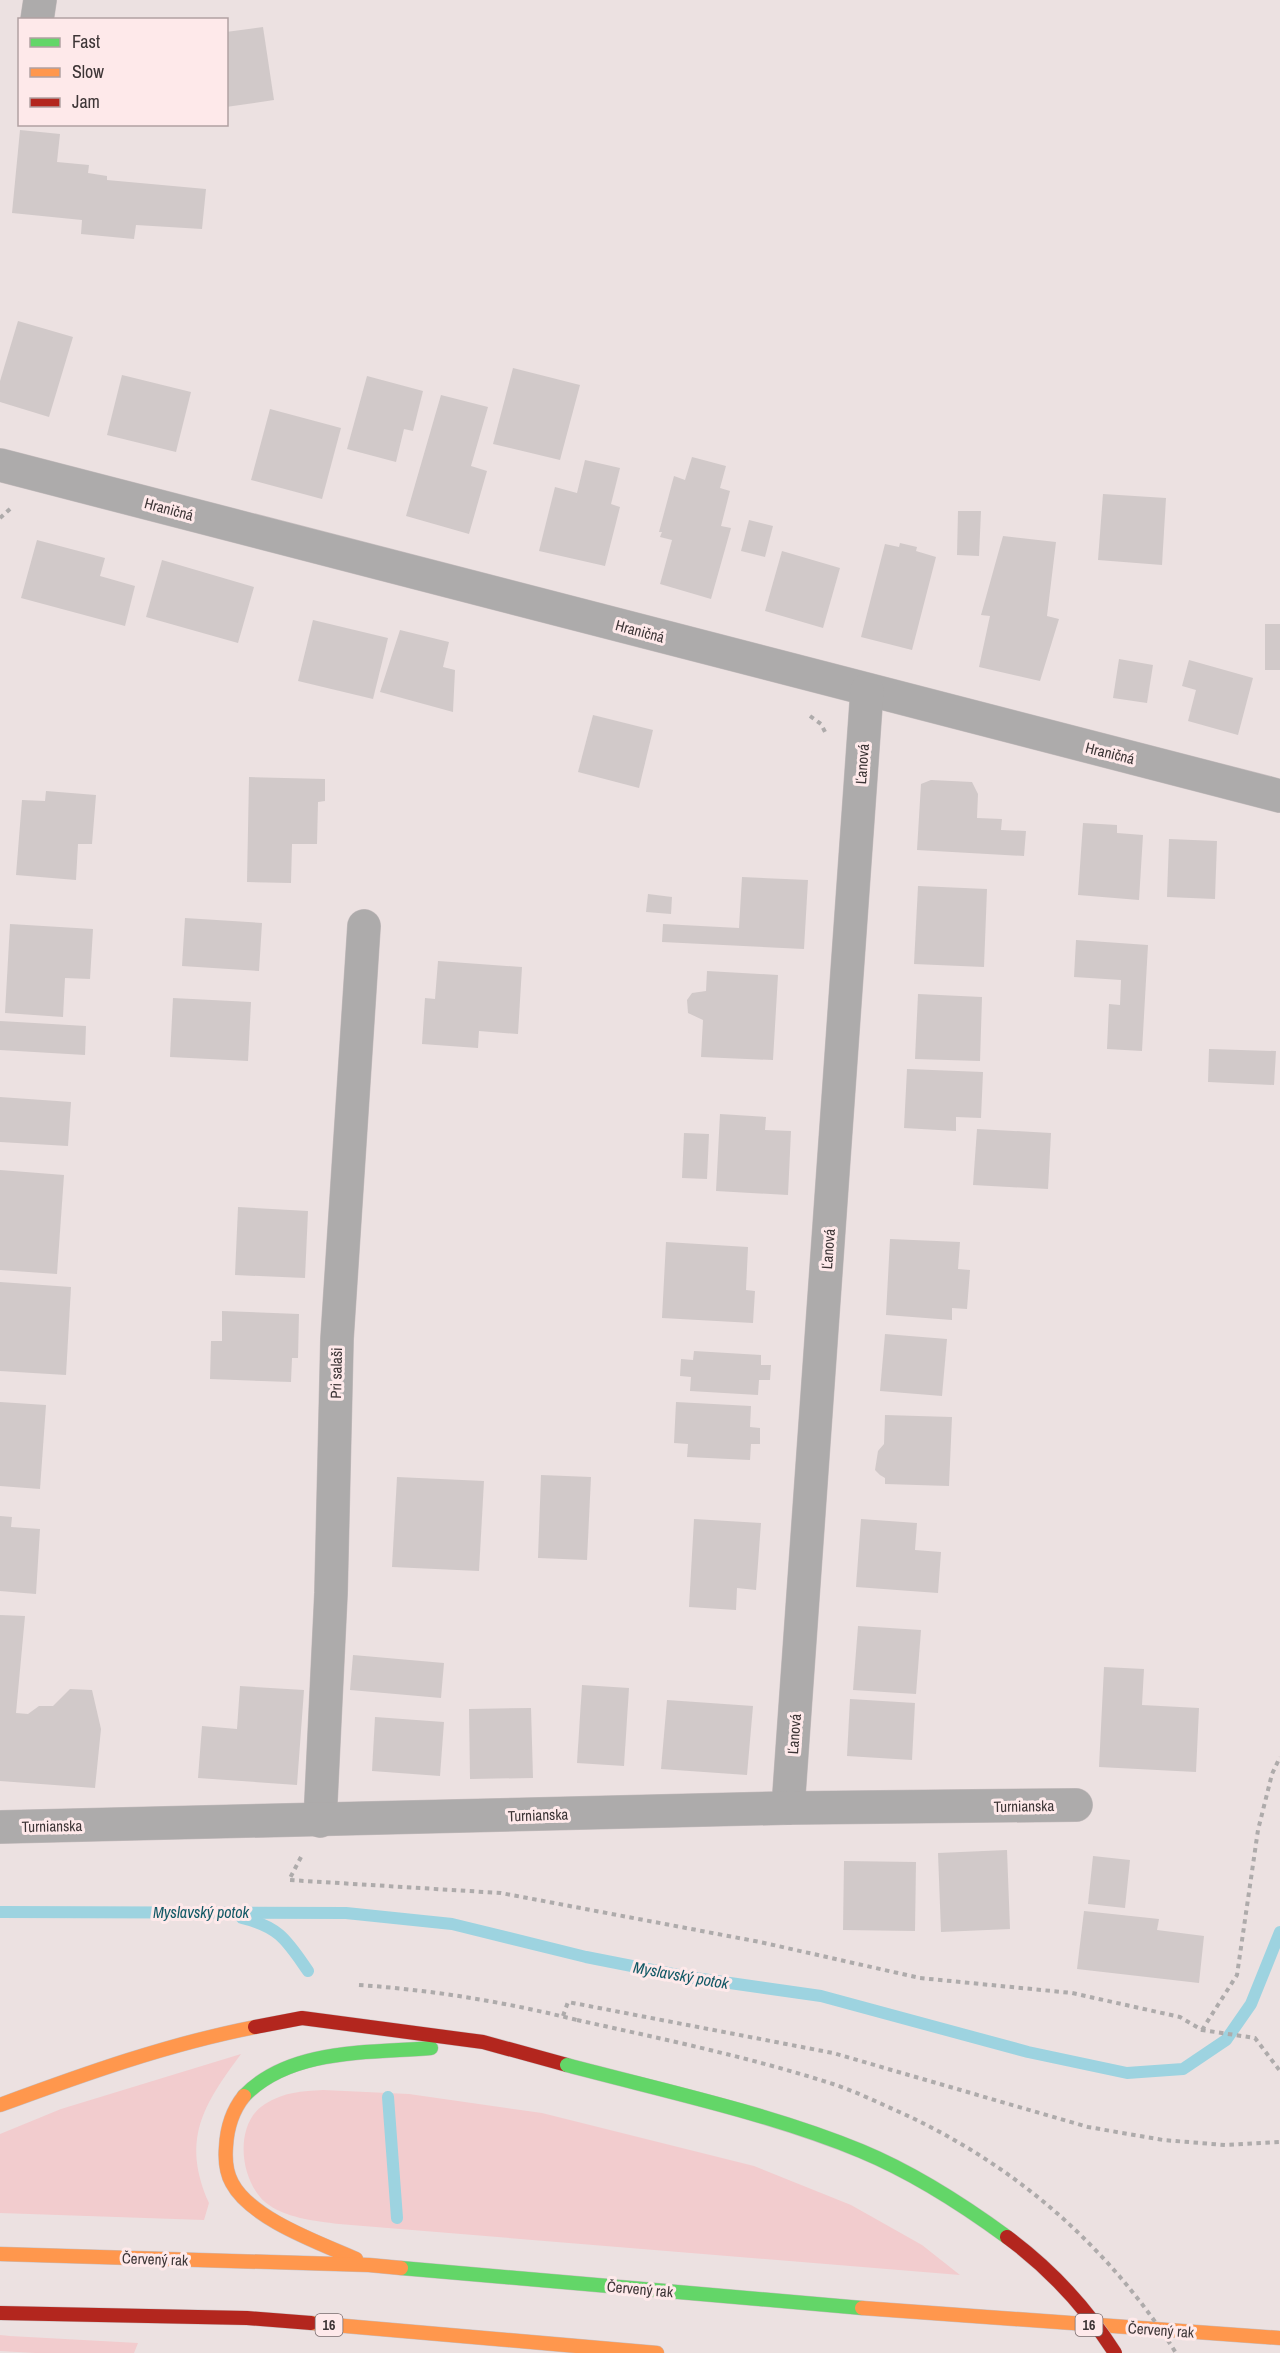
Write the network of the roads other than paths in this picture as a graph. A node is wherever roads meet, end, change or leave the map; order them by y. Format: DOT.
graph roads {
  1 [pos="40,0"];
  2 [pos="37,18"];
  3 [pos="0,465"];
  4 [pos="867,690"];
  5 [pos="1280,796"];
  6 [pos="364,926"];
  7 [pos="1076,1805"];
  8 [pos="788,1808"];
  9 [pos="320,1821"];
  10 [pos="0,1827"];
  11 [pos="483,2042"];
  12 [pos="0,2105"];
  13 [pos="0,2254"];
  14 [pos="369,2265"];
  15 [pos="0,2313"];
  16 [pos="1280,2338"];
  17 [pos="657,2353"];
  18 [pos="1115,2353"];
  1 -- 2 [label="street"];
  3 -- 4 [label="street, Hraničná"];
  4 -- 5 [label="street, Hraničná"];
  4 -- 8 [label="street, Ľanová"];
  6 -- 9 [label="street, Pri salaši"];
  7 -- 8 [label="street, Turnianska"];
  8 -- 9 [label="street, Turnianska"];
  9 -- 10 [label="street, Turnianska"];
  11 -- 12 [label="highway"];
  11 -- 14 [label="highway"];
  11 -- 18 [label="highway, bridge"];
  13 -- 14 [label="highway, Červený rak / 16"];
  14 -- 16 [label="highway, Červený rak / 16"];
  15 -- 17 [label="highway, 16"];
}
